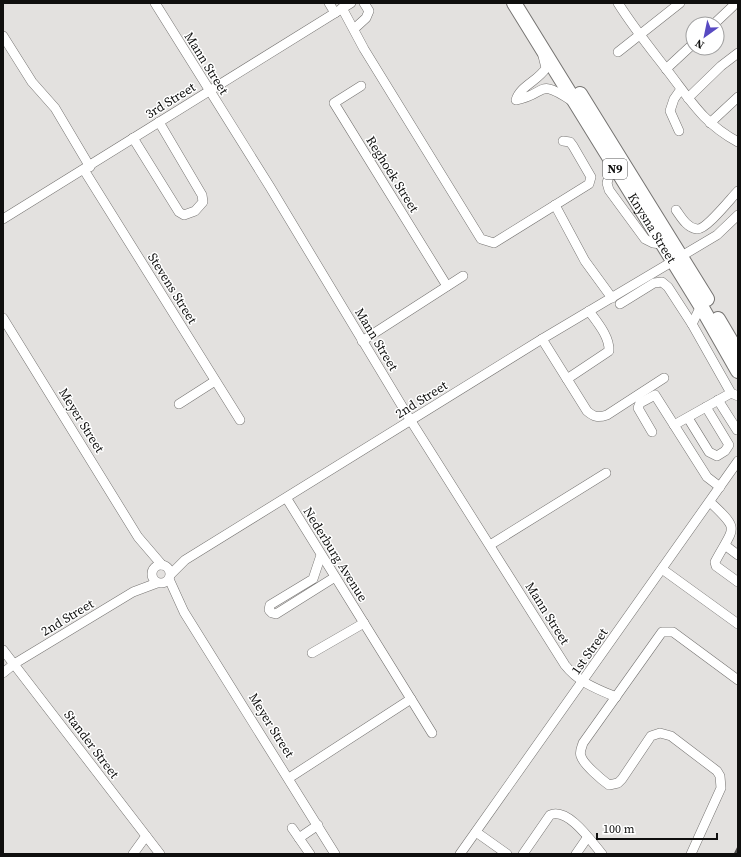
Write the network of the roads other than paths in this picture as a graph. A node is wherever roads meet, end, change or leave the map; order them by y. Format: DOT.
graph roads {
  1 [pos="155,3"];
  2 [pos="329,3"];
  3 [pos="351,3"];
  4 [pos="364,3"];
  5 [pos="514,3"];
  6 [pos="525,3"];
  7 [pos="618,3"];
  8 [pos="680,3"];
  9 [pos="733,6"];
  10 [pos="338,10"];
  11 [pos="722,16"];
  12 [pos="354,30"];
  13 [pos="639,35"];
  14 [pos="4,42"];
  15 [pos="541,49"];
  16 [pos="685,51"];
  17 [pos="618,52"];
  18 [pos="738,53"];
  19 [pos="666,69"];
  20 [pos="361,86"];
  21 [pos="681,89"];
  22 [pos="209,90"];
  23 [pos="738,97"];
  24 [pos="688,98"];
  25 [pos="573,101"];
  26 [pos="159,122"];
  27 [pos="710,123"];
  28 [pos="679,131"];
  29 [pos="133,138"];
  30 [pos="563,142"];
  31 [pos="738,142"];
  32 [pos="612,166"];
  33 [pos="87,168"];
  34 [pos="738,190"];
  35 [pos="555,205"];
  36 [pos="638,206"];
  37 [pos="676,210"];
  38 [pos="625,213"];
  39 [pos="738,215"];
  40 [pos="3,219"];
  41 [pos="661,244"];
  42 [pos="677,259"];
  43 [pos="464,276"];
  44 [pos="447,286"];
  45 [pos="612,298"];
  46 [pos="620,304"];
  47 [pos="700,306"];
  48 [pos="589,311"];
  49 [pos="3,318"];
  50 [pos="692,324"];
  51 [pos="542,339"];
  52 [pos="362,341"];
  53 [pos="738,353"];
  54 [pos="738,371"];
  55 [pos="664,378"];
  56 [pos="567,380"];
  57 [pos="215,381"];
  58 [pos="735,394"];
  59 [pos="718,400"];
  60 [pos="178,404"];
  61 [pos="706,407"];
  62 [pos="688,418"];
  63 [pos="240,420"];
  64 [pos="411,421"];
  65 [pos="674,425"];
  66 [pos="737,430"];
  67 [pos="652,432"];
  68 [pos="738,461"];
  69 [pos="606,473"];
  70 [pos="720,487"];
  71 [pos="286,499"];
  72 [pos="710,502"];
  73 [pos="138,536"];
  74 [pos="490,545"];
  75 [pos="726,546"];
  76 [pos="321,555"];
  77 [pos="738,555"];
  78 [pos="662,569"];
  79 [pos="167,571"];
  80 [pos="153,572"];
  81 [pos="335,577"];
  82 [pos="738,582"];
  83 [pos="159,583"];
  84 [pos="133,592"];
  85 [pos="184,612"];
  86 [pos="364,623"];
  87 [pos="738,624"];
  88 [pos="3,650"];
  89 [pos="312,653"];
  90 [pos="14,664"];
  91 [pos="3,673"];
  92 [pos="738,680"];
  93 [pos="583,682"];
  94 [pos="616,696"];
  95 [pos="411,699"];
  96 [pos="432,733"];
  97 [pos="289,778"];
  98 [pos="318,825"];
  99 [pos="292,828"];
  100 [pos="476,832"];
  101 [pos="146,836"];
  102 [pos="300,838"];
  103 [pos="587,838"];
  104 [pos="133,854"];
  105 [pos="160,854"];
  106 [pos="310,854"];
  107 [pos="335,854"];
  108 [pos="460,854"];
  109 [pos="508,854"];
  110 [pos="523,854"];
  111 [pos="576,854"];
  112 [pos="602,854"];
  113 [pos="691,854"];
  1 -- 22 [label="street, Mann Street"];
  2 -- 10 [label="street"];
  3 -- 10 [label="street, 3rd Street"];
  4 -- 12 [label="street"];
  5 -- 15 [label="highway, Knysna Street / N9"];
  6 -- 42 [label="highway, Knysna Street / N9"];
  7 -- 13 [label="street"];
  8 -- 13 [label="street"];
  9 -- 11 [label="street"];
  10 -- 12 [label="street"];
  10 -- 22 [label="street, 3rd Street"];
  12 -- 35 [label="street"];
  13 -- 17 [label="street"];
  13 -- 19 [label="street"];
  14 -- 33 [label="street, Stevens Street"];
  15 -- 25 [label="highway, Knysna Street / N9"];
  15 -- 25 [label="street"];
  16 -- 19 [label="street"];
  18 -- 24 [label="street"];
  19 -- 21 [label="street"];
  20 -- 44 [label="street, Reghoek Street"];
  21 -- 24 [label="street"];
  21 -- 28 [label="street"];
  22 -- 26 [label="street, 3rd Street"];
  22 -- 52 [label="street, Mann Street"];
  23 -- 27 [label="street"];
  24 -- 27 [label="street"];
  25 -- 32 [label="highway, Knysna Street / N9"];
  26 -- 29 [label="street, 3rd Street"];
  26 -- 29 [label="street"];
  27 -- 31 [label="street"];
  29 -- 33 [label="street, 3rd Street"];
  30 -- 35 [label="street"];
  32 -- 36 [label="highway, Knysna Street / N9"];
  32 -- 38 [label="street"];
  33 -- 40 [label="street, 3rd Street"];
  33 -- 57 [label="street, Stevens Street"];
  34 -- 37 [label="street"];
  35 -- 45 [label="street"];
  36 -- 38 [label="street"];
  36 -- 41 [label="highway, Knysna Street / N9"];
  38 -- 41 [label="street"];
  39 -- 42 [label="street, 2nd Street"];
  41 -- 42 [label="highway, Knysna Street / N9"];
  42 -- 45 [label="street, 2nd Street"];
  42 -- 47 [label="highway, Knysna Street / N9"];
  42 -- 53 [label="highway, Knysna Street / N9"];
  43 -- 44 [label="street"];
  44 -- 52 [label="street"];
  45 -- 48 [label="street, 2nd Street"];
  46 -- 50 [label="street"];
  47 -- 50 [label="street"];
  47 -- 54 [label="highway, Knysna Street / N9"];
  48 -- 51 [label="street, 2nd Street"];
  48 -- 56 [label="street"];
  49 -- 73 [label="street, Meyer Street"];
  50 -- 58 [label="street"];
  51 -- 56 [label="street"];
  51 -- 64 [label="street, 2nd Street"];
  52 -- 64 [label="street, Mann Street"];
  55 -- 56 [label="street"];
  57 -- 60 [label="street"];
  57 -- 63 [label="street, Stevens Street"];
  58 -- 59 [label="street"];
  59 -- 61 [label="street"];
  59 -- 66 [label="street"];
  61 -- 62 [label="street"];
  61 -- 62 [label="street"];
  62 -- 65 [label="street"];
  64 -- 71 [label="street, 2nd Street"];
  64 -- 74 [label="street, Mann Street"];
  65 -- 67 [label="street"];
  65 -- 70 [label="street"];
  68 -- 70 [label="street, 1st Street"];
  69 -- 74 [label="street"];
  70 -- 72 [label="street, 1st Street"];
  71 -- 76 [label="street, Nederburg Avenue"];
  71 -- 79 [label="street, 2nd Street"];
  72 -- 75 [label="street"];
  72 -- 78 [label="street, 1st Street"];
  73 -- 79 [label="street, Meyer Street"];
  73 -- 80 [label="street, Meyer Street"];
  74 -- 93 [label="street, Mann Street"];
  75 -- 77 [label="street"];
  75 -- 82 [label="street"];
  76 -- 81 [label="street, Nederburg Avenue"];
  76 -- 81 [label="street"];
  78 -- 87 [label="street"];
  78 -- 93 [label="street, 1st Street"];
  79 -- 80 [label="street, 2nd Street"];
  79 -- 83 [label="street, 2nd Street"];
  79 -- 85 [label="street, Meyer Street"];
  80 -- 83 [label="street, Meyer Street"];
  80 -- 84 [label="street, 2nd Street"];
  81 -- 86 [label="street, Nederburg Avenue"];
  83 -- 84 [label="street, 2nd Street"];
  83 -- 85 [label="street, Meyer Street"];
  84 -- 90 [label="street, 2nd Street"];
  85 -- 97 [label="street, Meyer Street"];
  86 -- 89 [label="street"];
  86 -- 95 [label="street, Nederburg Avenue"];
  88 -- 90 [label="street, Stander Street"];
  90 -- 91 [label="street, 2nd Street"];
  90 -- 101 [label="street, Stander Street"];
  92 -- 94 [label="street"];
  93 -- 94 [label="street, Mann Street"];
  93 -- 100 [label="street, 1st Street"];
  94 -- 113 [label="street"];
  95 -- 96 [label="street, Nederburg Avenue"];
  95 -- 97 [label="street"];
  97 -- 98 [label="street, Meyer Street"];
  98 -- 102 [label="street"];
  98 -- 107 [label="street, Meyer Street"];
  99 -- 102 [label="street"];
  100 -- 108 [label="street, 1st Street"];
  100 -- 109 [label="street"];
  101 -- 104 [label="street"];
  101 -- 105 [label="street, Stander Street"];
  102 -- 106 [label="street"];
  103 -- 110 [label="street"];
  103 -- 111 [label="street"];
  103 -- 112 [label="street"];
}
